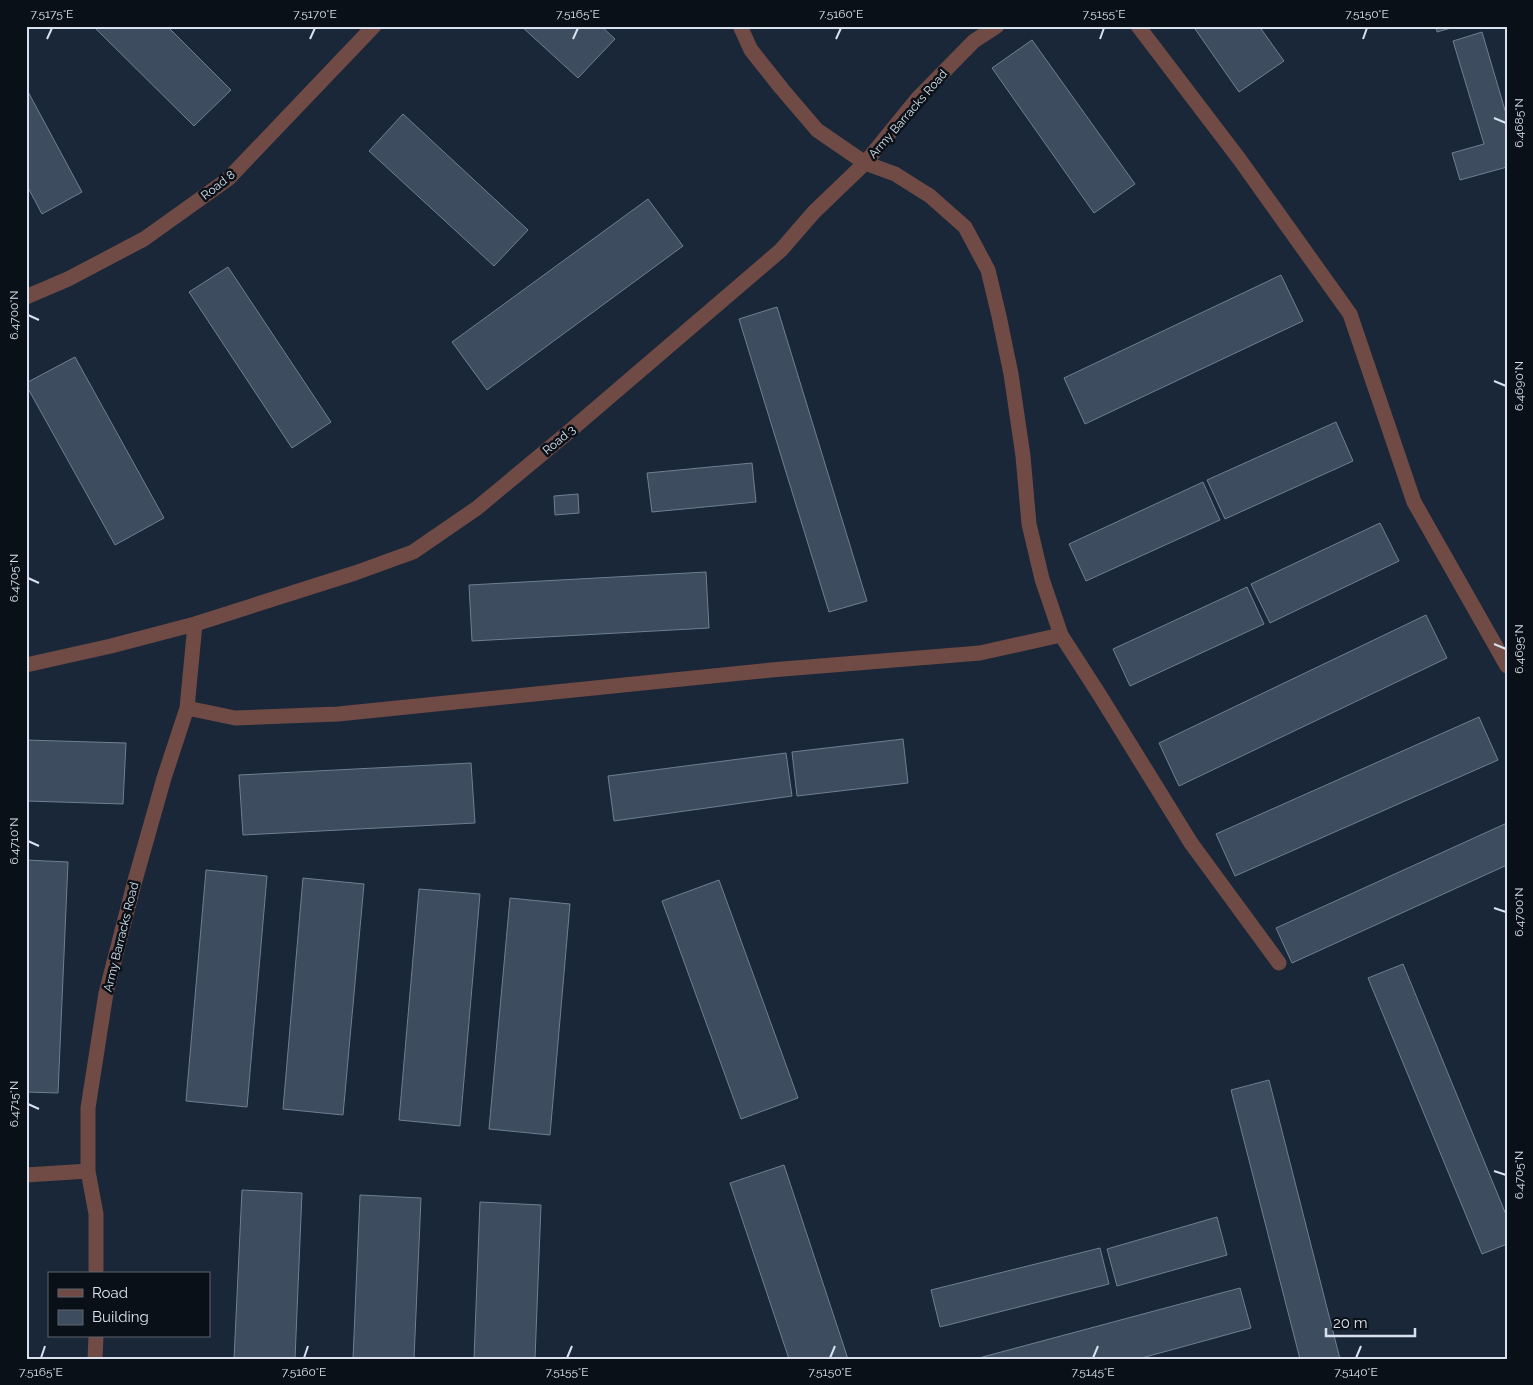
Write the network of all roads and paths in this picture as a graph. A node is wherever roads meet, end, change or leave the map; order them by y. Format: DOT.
graph roads {
  1 [pos="374,26"];
  2 [pos="740,26"];
  3 [pos="997,26"];
  4 [pos="1138,26"];
  5 [pos="865,163"];
  6 [pos="26,297"];
  7 [pos="196,624"];
  8 [pos="1061,635"];
  9 [pos="26,665"];
  10 [pos="1507,666"];
  11 [pos="187,708"];
  12 [pos="1278,962"];
  13 [pos="88,1172"];
  14 [pos="26,1175"];
  15 [pos="96,1272"];
  16 [pos="96,1338"];
  17 [pos="95,1359"];
  1 -- 6 [label="street, Road 8"];
  2 -- 5 [label="street"];
  3 -- 5 [label="street, Army Barracks Road"];
  4 -- 10 [label="street"];
  5 -- 7 [label="street, Road 3"];
  5 -- 8 [label="street"];
  7 -- 9 [label="street"];
  7 -- 11 [label="street, Army Barracks Road"];
  8 -- 11 [label="street"];
  8 -- 12 [label="street"];
  11 -- 13 [label="street, Army Barracks Road"];
  13 -- 14 [label="street"];
  13 -- 15 [label="street, Army Barracks Road"];
  16 -- 17 [label="street"];
}
